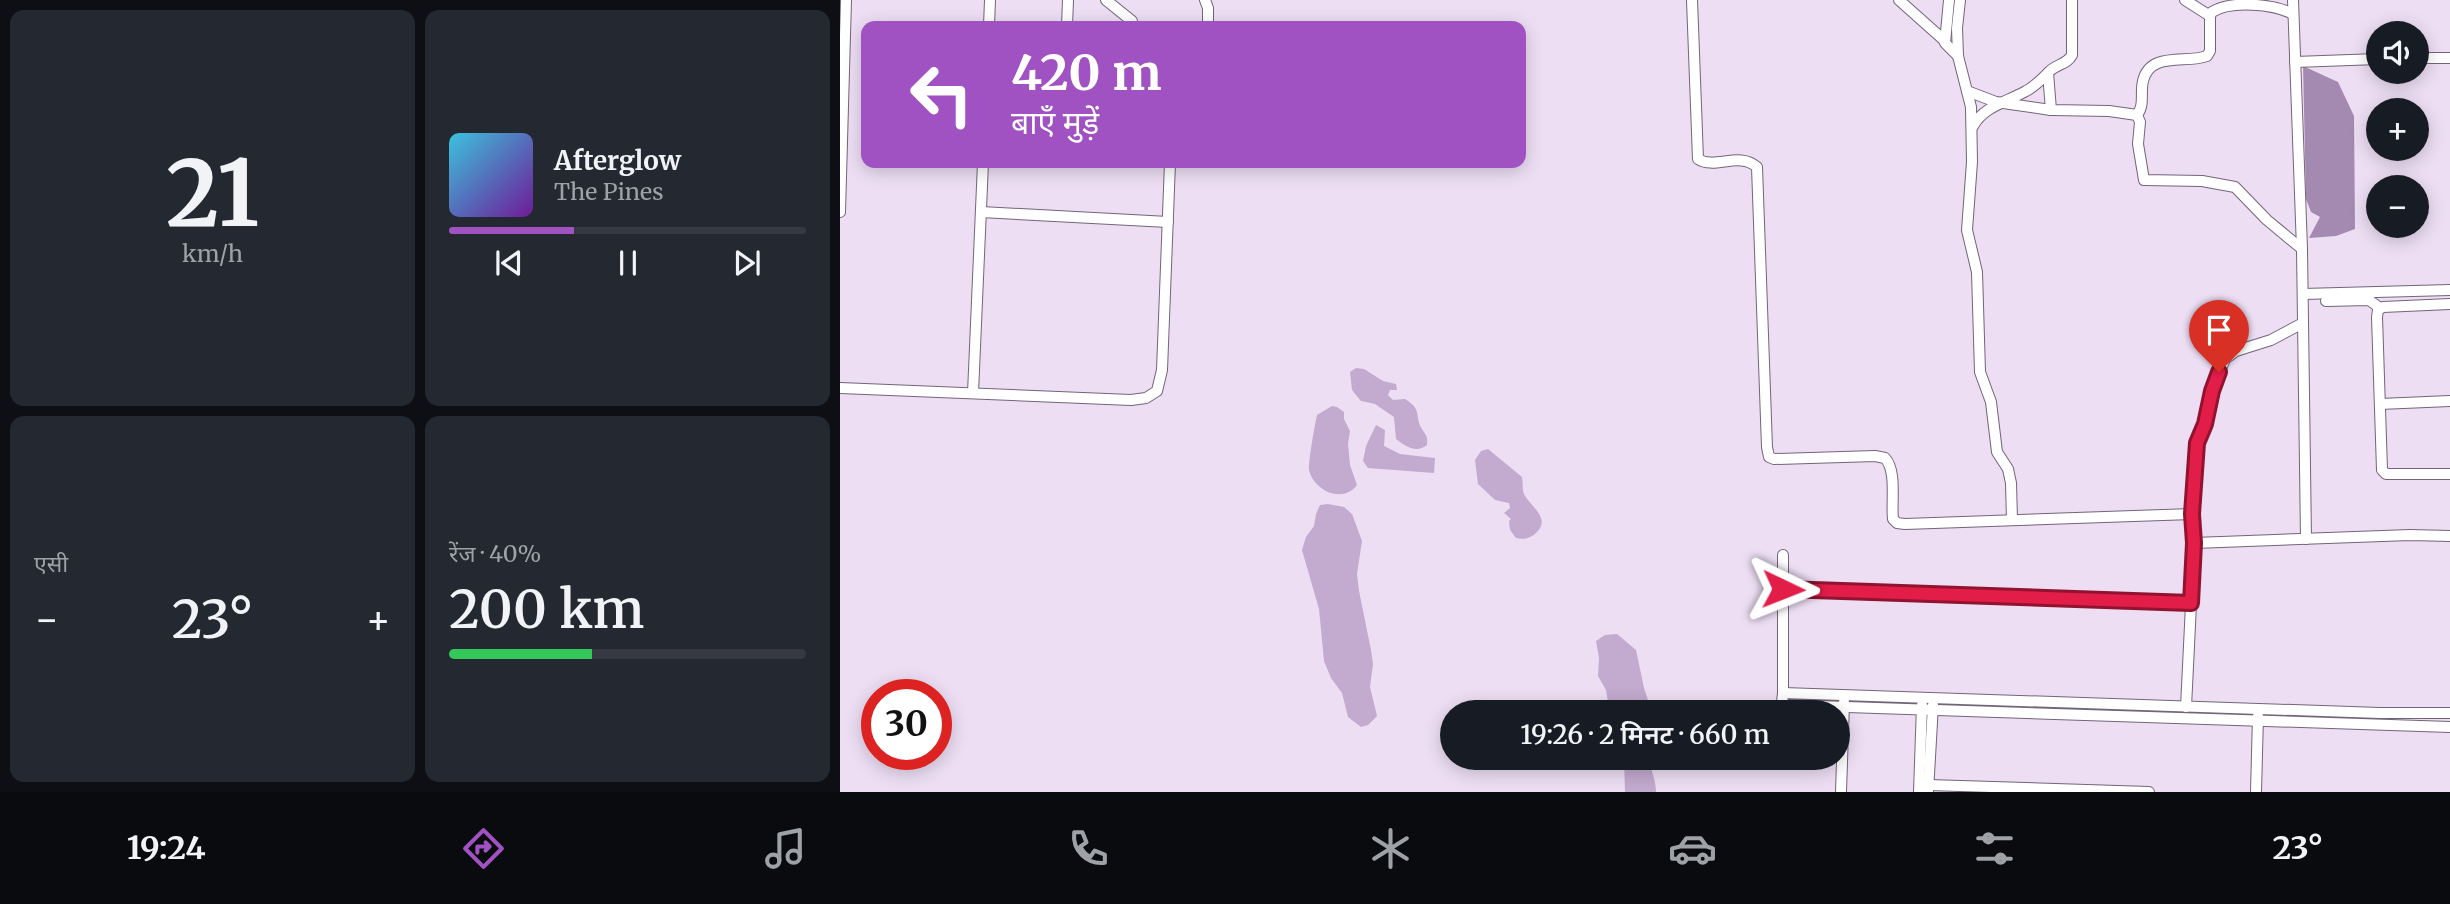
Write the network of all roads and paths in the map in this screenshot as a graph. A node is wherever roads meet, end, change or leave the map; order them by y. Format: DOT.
graph roads {
  1 [pos="846,0"];
  2 [pos="990,0"];
  3 [pos="1069,0"];
  4 [pos="1106,0"];
  5 [pos="1205,0"];
  6 [pos="1692,0"];
  7 [pos="1899,0"];
  8 [pos="1949,0"];
  9 [pos="1960,0"];
  10 [pos="2072,0"];
  11 [pos="2185,0"];
  12 [pos="2293,0"];
  13 [pos="2293,14"];
  14 [pos="2210,16"];
  15 [pos="989,21"];
  16 [pos="1067,21"];
  17 [pos="1132,21"];
  18 [pos="1208,21"];
  19 [pos="1945,41"];
  20 [pos="1958,56"];
  21 [pos="2429,58"];
  22 [pos="2450,58"];
  23 [pos="2366,60"];
  24 [pos="2295,62"];
  25 [pos="2049,73"];
  26 [pos="1967,90"];
  27 [pos="2000,103"];
  28 [pos="2051,110"];
  29 [pos="2137,115"];
  30 [pos="1973,127"];
  31 [pos="841,151"];
  32 [pos="983,168"];
  33 [pos="1170,168"];
  34 [pos="840,212"];
  35 [pos="981,212"];
  36 [pos="1168,222"];
  37 [pos="2302,249"];
  38 [pos="2450,290"];
  39 [pos="2302,295"];
  40 [pos="2326,301"];
  41 [pos="2450,304"];
  42 [pos="2380,308"];
  43 [pos="2303,323"];
  44 [pos="840,388"];
  45 [pos="973,393"];
  46 [pos="2450,401"];
  47 [pos="2380,404"];
  48 [pos="2450,474"];
  49 [pos="2192,514"];
  50 [pos="2012,520"];
  51 [pos="2450,536"];
  52 [pos="2306,539"];
  53 [pos="2194,543"];
  54 [pos="1783,555"];
  55 [pos="1783,589"];
  56 [pos="2191,603"];
  57 [pos="1783,693"];
  58 [pos="1845,695"];
  59 [pos="1928,697"];
  60 [pos="1782,700"];
  61 [pos="1844,700"];
  62 [pos="1850,707"];
  63 [pos="2186,707"];
  64 [pos="2258,709"];
  65 [pos="1927,710"];
  66 [pos="2450,713"];
  67 [pos="2258,720"];
  68 [pos="2450,727"];
  69 [pos="1842,770"];
  70 [pos="1928,789"];
  71 [pos="1841,792"];
  72 [pos="1919,792"];
  73 [pos="2148,792"];
  74 [pos="2256,792"];
  1 -- 31 [label="street"];
  2 -- 15 [label="street"];
  3 -- 16 [label="street"];
  4 -- 17 [label="street"];
  5 -- 18 [label="street"];
  6 -- 50 [label="street"];
  7 -- 19 [label="street"];
  8 -- 19 [label="street"];
  9 -- 20 [label="street"];
  10 -- 25 [label="street"];
  11 -- 14 [label="street"];
  12 -- 13 [label="street"];
  13 -- 14 [label="street"];
  13 -- 24 [label="street"];
  14 -- 29 [label="street"];
  19 -- 20 [label="street"];
  20 -- 26 [label="street"];
  21 -- 22 [label="street"];
  23 -- 24 [label="street"];
  24 -- 37 [label="street"];
  25 -- 27 [label="street"];
  25 -- 28 [label="street"];
  26 -- 27 [label="street"];
  26 -- 30 [label="street"];
  27 -- 28 [label="street"];
  27 -- 30 [label="street"];
  28 -- 29 [label="street"];
  29 -- 37 [label="street"];
  30 -- 50 [label="street"];
  31 -- 34 [label="street"];
  32 -- 35 [label="street"];
  33 -- 36 [label="street"];
  35 -- 36 [label="street"];
  35 -- 45 [label="street"];
  36 -- 45 [label="street"];
  37 -- 39 [label="street"];
  38 -- 39 [label="street"];
  39 -- 43 [label="street"];
  40 -- 42 [label="street"];
  41 -- 42 [label="street"];
  42 -- 47 [label="street"];
  43 -- 49 [label="street"];
  43 -- 52 [label="street"];
  44 -- 45 [label="street"];
  46 -- 47 [label="street"];
  47 -- 48 [label="street"];
  49 -- 50 [label="street"];
  49 -- 53 [label="street"];
  51 -- 52 [label="street"];
  52 -- 53 [label="street"];
  53 -- 56 [label="street"];
  54 -- 55 [label="street"];
  55 -- 56 [label="street"];
  55 -- 57 [label="street"];
  56 -- 63 [label="street"];
  57 -- 58 [label="street"];
  57 -- 60 [label="street"];
  58 -- 59 [label="street"];
  58 -- 61 [label="street"];
  59 -- 63 [label="street"];
  59 -- 65 [label="street"];
  62 -- 65 [label="street"];
  63 -- 64 [label="street"];
  64 -- 66 [label="street"];
  64 -- 67 [label="street"];
  65 -- 67 [label="street"];
  65 -- 70 [label="street"];
  65 -- 72 [label="street"];
  67 -- 68 [label="street"];
  67 -- 74 [label="street"];
  69 -- 71 [label="street"];
  70 -- 73 [label="street"];
}
